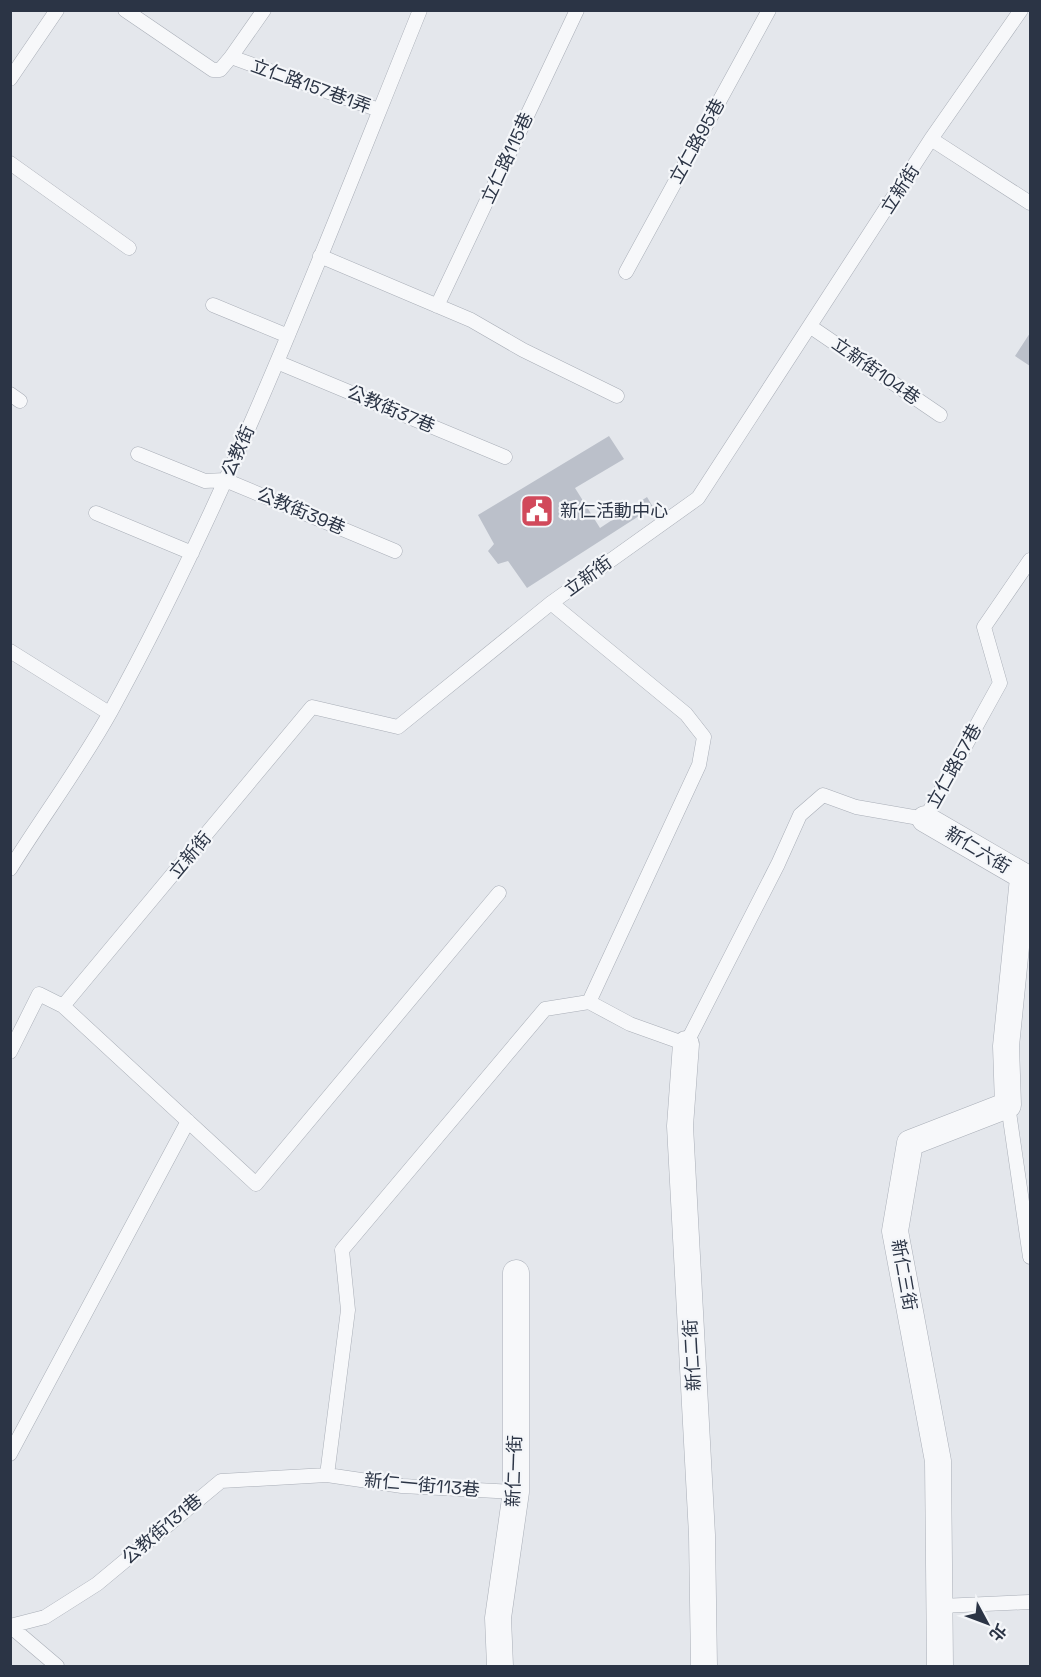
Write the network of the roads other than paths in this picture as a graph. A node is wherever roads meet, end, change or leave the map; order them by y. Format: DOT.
graph roads {
  1 [pos="57,10"];
  2 [pos="125,10"];
  3 [pos="264,10"];
  4 [pos="420,10"];
  5 [pos="577,10"];
  6 [pos="769,10"];
  7 [pos="1021,10"];
  8 [pos="231,57"];
  9 [pos="10,79"];
  10 [pos="379,110"];
  11 [pos="932,139"];
  12 [pos="10,163"];
  13 [pos="1030,203"];
  14 [pos="129,248"];
  15 [pos="321,256"];
  16 [pos="626,272"];
  17 [pos="213,305"];
  18 [pos="437,306"];
  19 [pos="811,327"];
  20 [pos="288,336"];
  21 [pos="277,362"];
  22 [pos="617,396"];
  23 [pos="940,415"];
  24 [pos="138,454"];
  25 [pos="505,457"];
  26 [pos="225,480"];
  27 [pos="96,513"];
  28 [pos="395,551"];
  29 [pos="192,553"];
  30 [pos="1030,560"];
  31 [pos="551,603"];
  32 [pos="10,651"];
  33 [pos="109,713"];
  34 [pos="926,819"];
  35 [pos="13,861"];
  36 [pos="1027,879"];
  37 [pos="499,893"];
  38 [pos="589,1002"];
  39 [pos="63,1006"];
  40 [pos="686,1044"];
  41 [pos="10,1052"];
  42 [pos="1008,1105"];
  43 [pos="188,1121"];
  44 [pos="1030,1257"];
  45 [pos="516,1273"];
  46 [pos="10,1454"];
  47 [pos="327,1475"];
  48 [pos="516,1492"];
  49 [pos="1030,1602"];
  50 [pos="941,1606"];
  51 [pos="10,1626"];
  52 [pos="57,1666"];
  53 [pos="500,1666"];
  54 [pos="704,1666"];
  55 [pos="940,1666"];
  1 -- 9 [label="lane"];
  2 -- 8 [label="lane, 立仁路157巷1弄"];
  3 -- 8 [label="lane"];
  4 -- 10 [label="lane, 公教街"];
  5 -- 18 [label="lane, 立仁路115巷"];
  6 -- 16 [label="lane, 立仁路95巷"];
  7 -- 11 [label="lane, 立新街"];
  8 -- 10 [label="lane, 立仁路157巷1弄"];
  10 -- 15 [label="lane, 公教街"];
  11 -- 13 [label="lane"];
  11 -- 19 [label="lane, 立新街"];
  12 -- 14 [label="lane"];
  15 -- 18 [label="lane"];
  15 -- 20 [label="lane, 公教街"];
  17 -- 20 [label="lane"];
  18 -- 22 [label="lane"];
  19 -- 23 [label="lane, 立新街104巷"];
  19 -- 31 [label="lane, 立新街"];
  20 -- 21 [label="lane, 公教街"];
  21 -- 25 [label="lane, 公教街37巷"];
  21 -- 26 [label="lane, 公教街"];
  24 -- 26 [label="lane, 公教街39巷"];
  26 -- 28 [label="lane, 公教街39巷"];
  26 -- 29 [label="lane, 公教街"];
  27 -- 29 [label="lane"];
  29 -- 33 [label="lane, 公教街"];
  30 -- 34 [label="lane, 立仁路57巷"];
  31 -- 38 [label="lane"];
  31 -- 39 [label="lane, 立新街"];
  32 -- 33 [label="lane"];
  33 -- 35 [label="lane, 公教街"];
  34 -- 36 [label="street, 新仁六街"];
  34 -- 40 [label="lane, 立仁路57巷"];
  36 -- 42 [label="street"];
  37 -- 43 [label="lane"];
  38 -- 40 [label="lane"];
  38 -- 47 [label="lane"];
  39 -- 41 [label="lane"];
  39 -- 43 [label="lane"];
  40 -- 54 [label="street, 新仁二街"];
  42 -- 44 [label="lane"];
  42 -- 50 [label="street, 新仁三街"];
  43 -- 46 [label="lane"];
  45 -- 48 [label="street, 新仁一街"];
  47 -- 48 [label="lane, 新仁一街113巷"];
  47 -- 51 [label="lane, 公教街131巷"];
  48 -- 53 [label="street, 新仁一街"];
  49 -- 50 [label="lane"];
  50 -- 55 [label="street, 新仁三街"];
  51 -- 52 [label="lane"];
}
